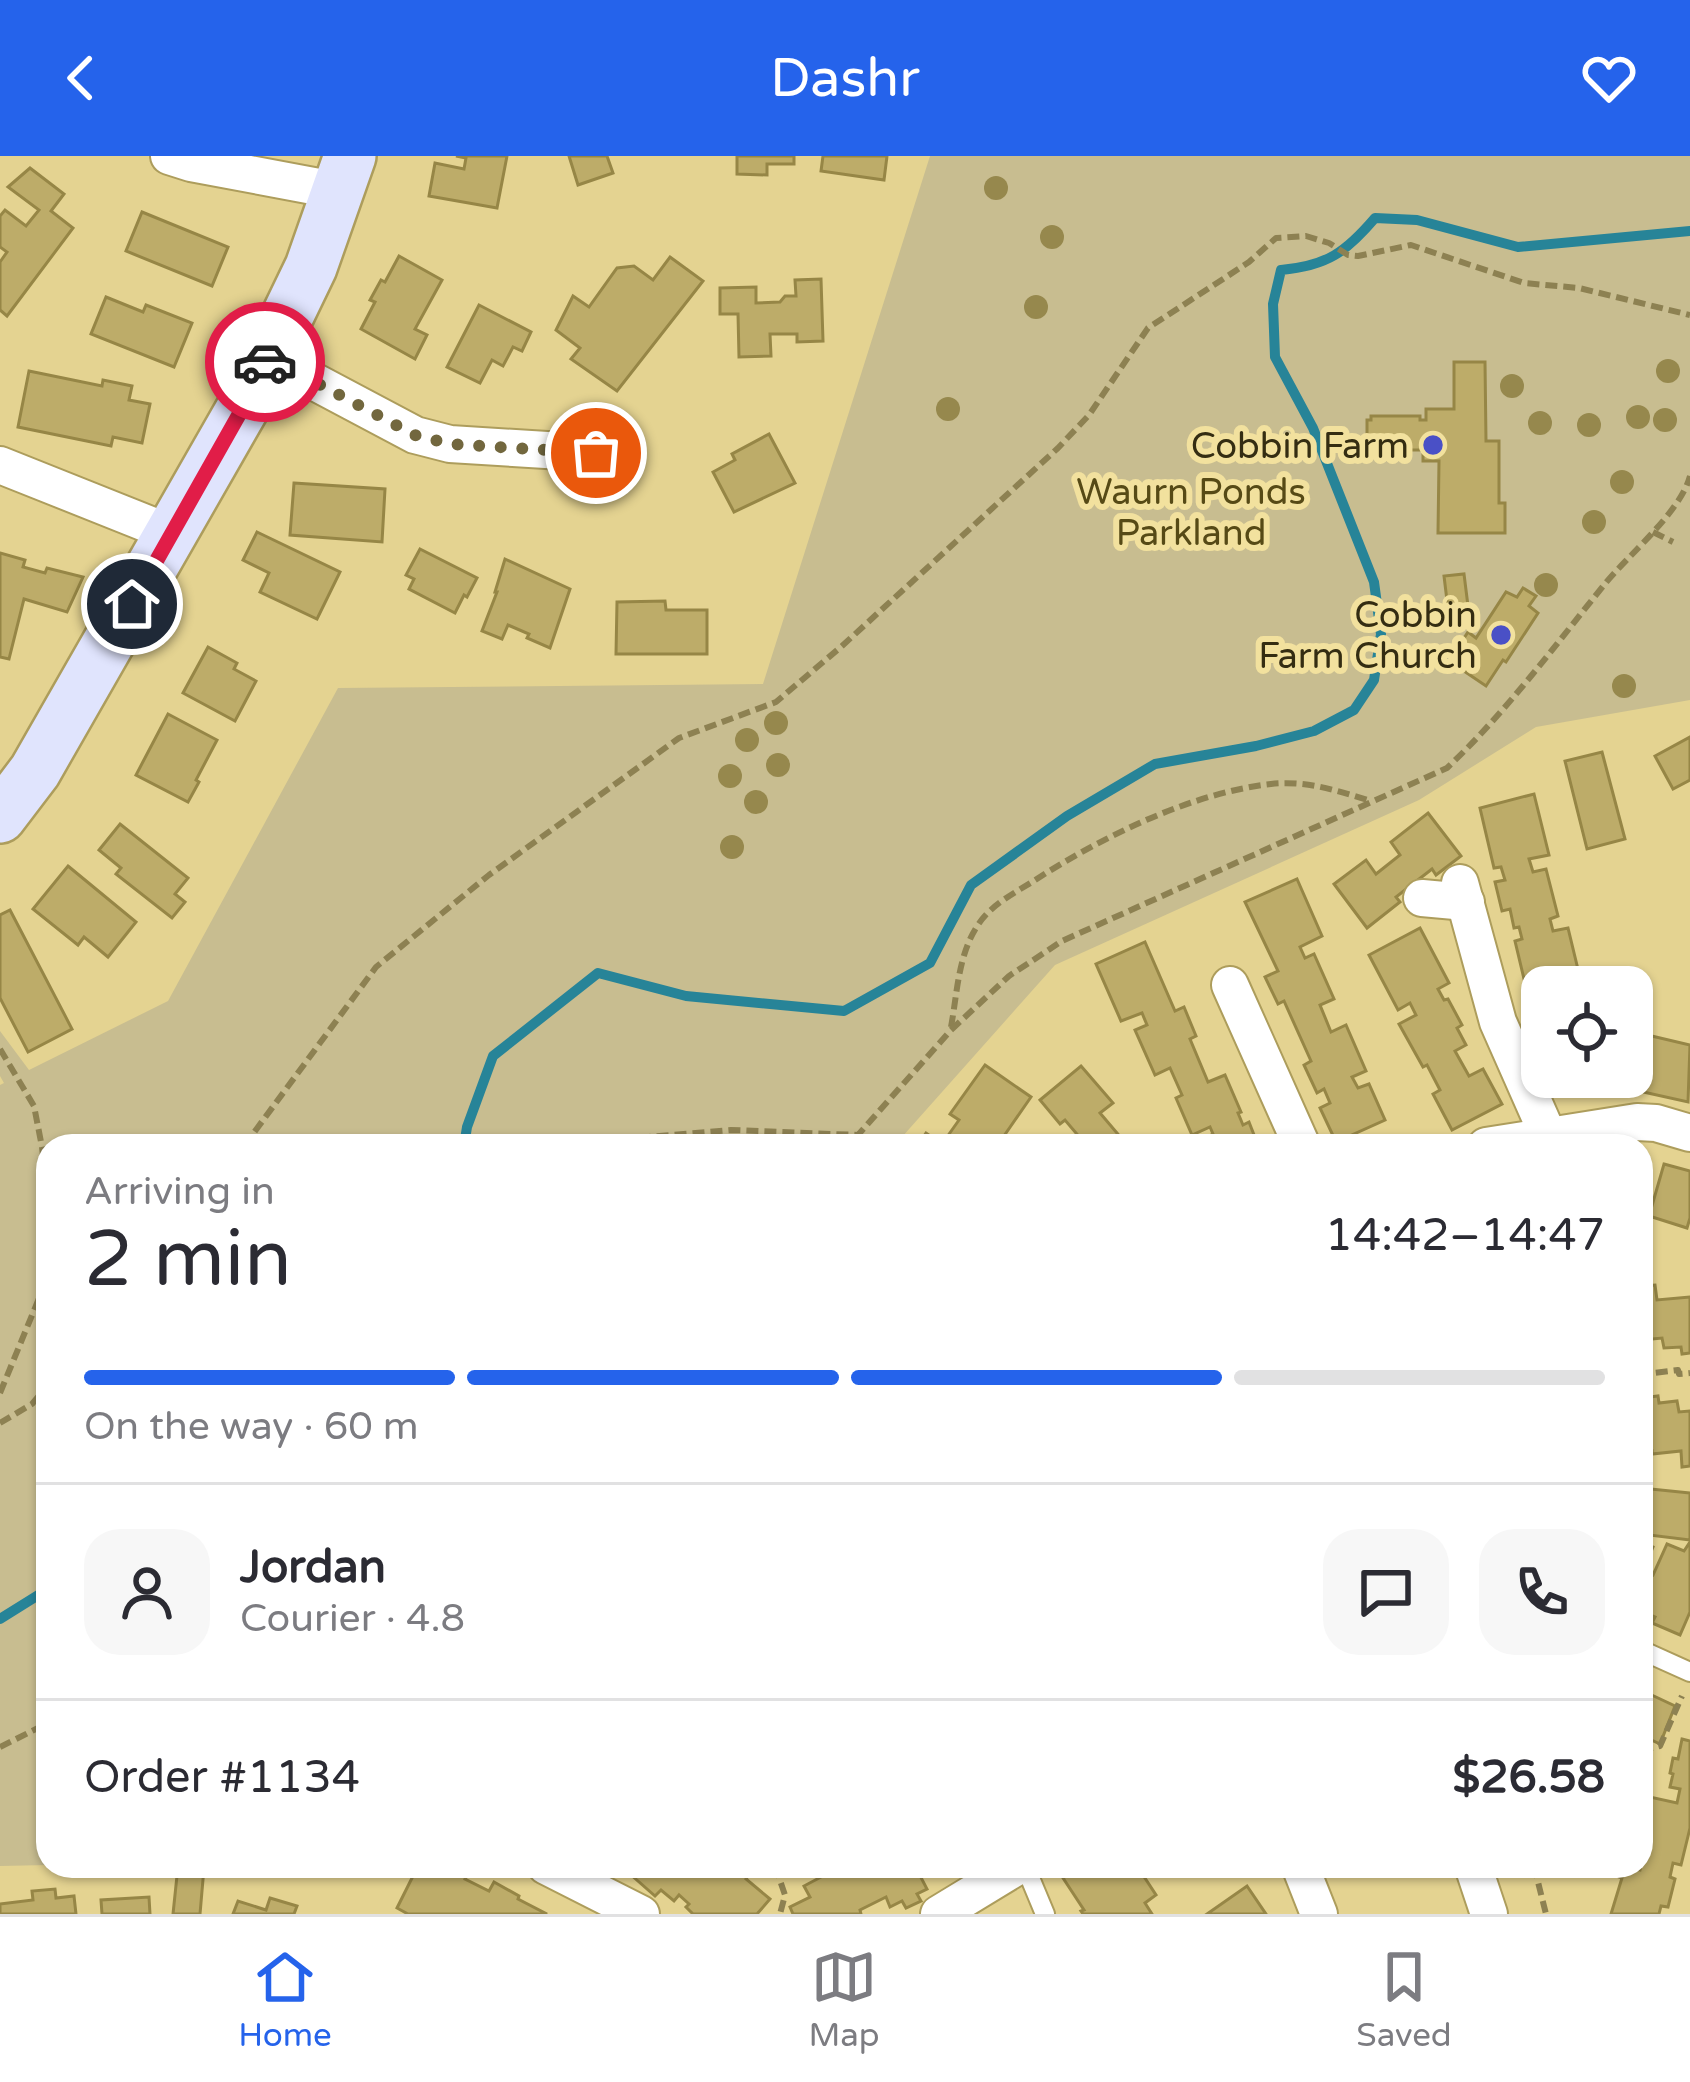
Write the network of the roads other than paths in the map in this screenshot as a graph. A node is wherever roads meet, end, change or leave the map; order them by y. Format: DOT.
graph roads {
  1 [pos="169,156"];
  2 [pos="345,173"];
  3 [pos="268,357"];
  4 [pos="596,453"];
  5 [pos="0,465"];
  6 [pos="172,534"];
  7 [pos="0,818"];
  8 [pos="1422,898"];
  9 [pos="1230,985"];
  10 [pos="1690,1133"];
  11 [pos="1297,1134"];
  12 [pos="1548,1134"];
  13 [pos="1555,1134"];
  14 [pos="1653,1655"];
  15 [pos="1690,1672"];
  16 [pos="570,1878"];
  17 [pos="1000,1878"];
  18 [pos="1027,1878"];
  19 [pos="1304,1878"];
  20 [pos="1477,1878"];
  21 [pos="641,1914"];
  22 [pos="939,1914"];
  23 [pos="1045,1914"];
  24 [pos="1318,1914"];
  25 [pos="1489,1914"];
  1 -- 2 [label="street"];
  2 -- 3 [label="street"];
  3 -- 4 [label="street"];
  3 -- 6 [label="street"];
  5 -- 6 [label="street"];
  6 -- 7 [label="street"];
  8 -- 12 [label="street"];
  9 -- 11 [label="street"];
  10 -- 13 [label="street"];
  14 -- 15 [label="lane"];
  16 -- 21 [label="street"];
  17 -- 22 [label="street"];
  18 -- 23 [label="lane"];
  19 -- 24 [label="street"];
  20 -- 25 [label="street"];
}
